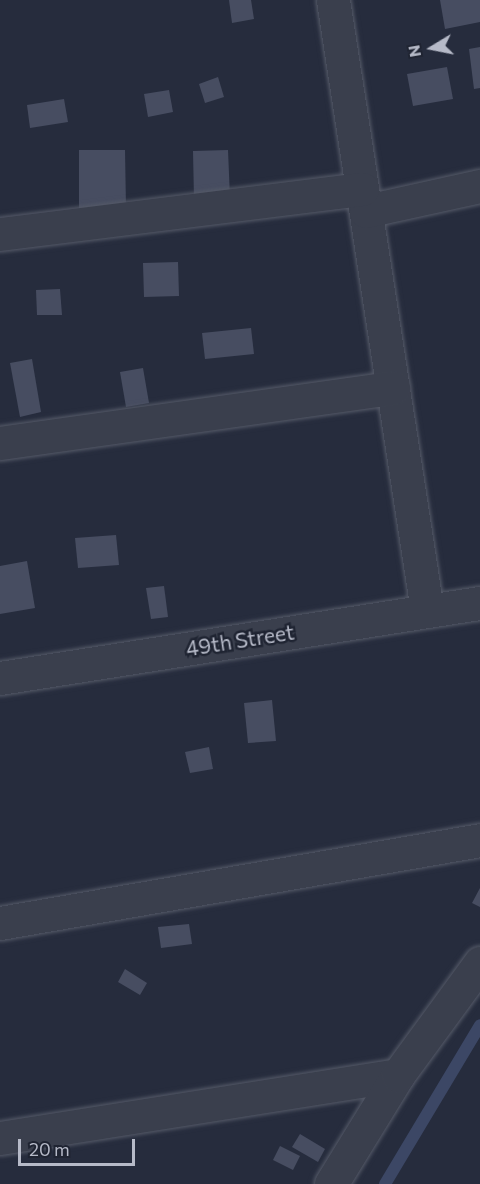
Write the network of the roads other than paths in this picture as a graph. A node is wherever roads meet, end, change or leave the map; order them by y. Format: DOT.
graph roads {
  1 [pos="333,0"];
  2 [pos="480,186"];
  3 [pos="364,200"];
  4 [pos="0,234"];
  5 [pos="393,388"];
  6 [pos="0,443"];
  7 [pos="480,603"];
  8 [pos="427,610"];
  9 [pos="0,678"];
  10 [pos="480,840"];
  11 [pos="0,923"];
  12 [pos="480,963"];
  13 [pos="398,1075"];
  14 [pos="0,1138"];
  15 [pos="331,1184"];
  1 -- 3 [label="street"];
  2 -- 3 [label="street"];
  3 -- 4 [label="street"];
  3 -- 5 [label="street"];
  5 -- 6 [label="street"];
  5 -- 8 [label="street"];
  7 -- 8 [label="street, 49th Street"];
  8 -- 9 [label="street, 49th Street"];
  10 -- 11 [label="street"];
  12 -- 13 [label="street"];
  13 -- 14 [label="street"];
  13 -- 15 [label="street"];
}
